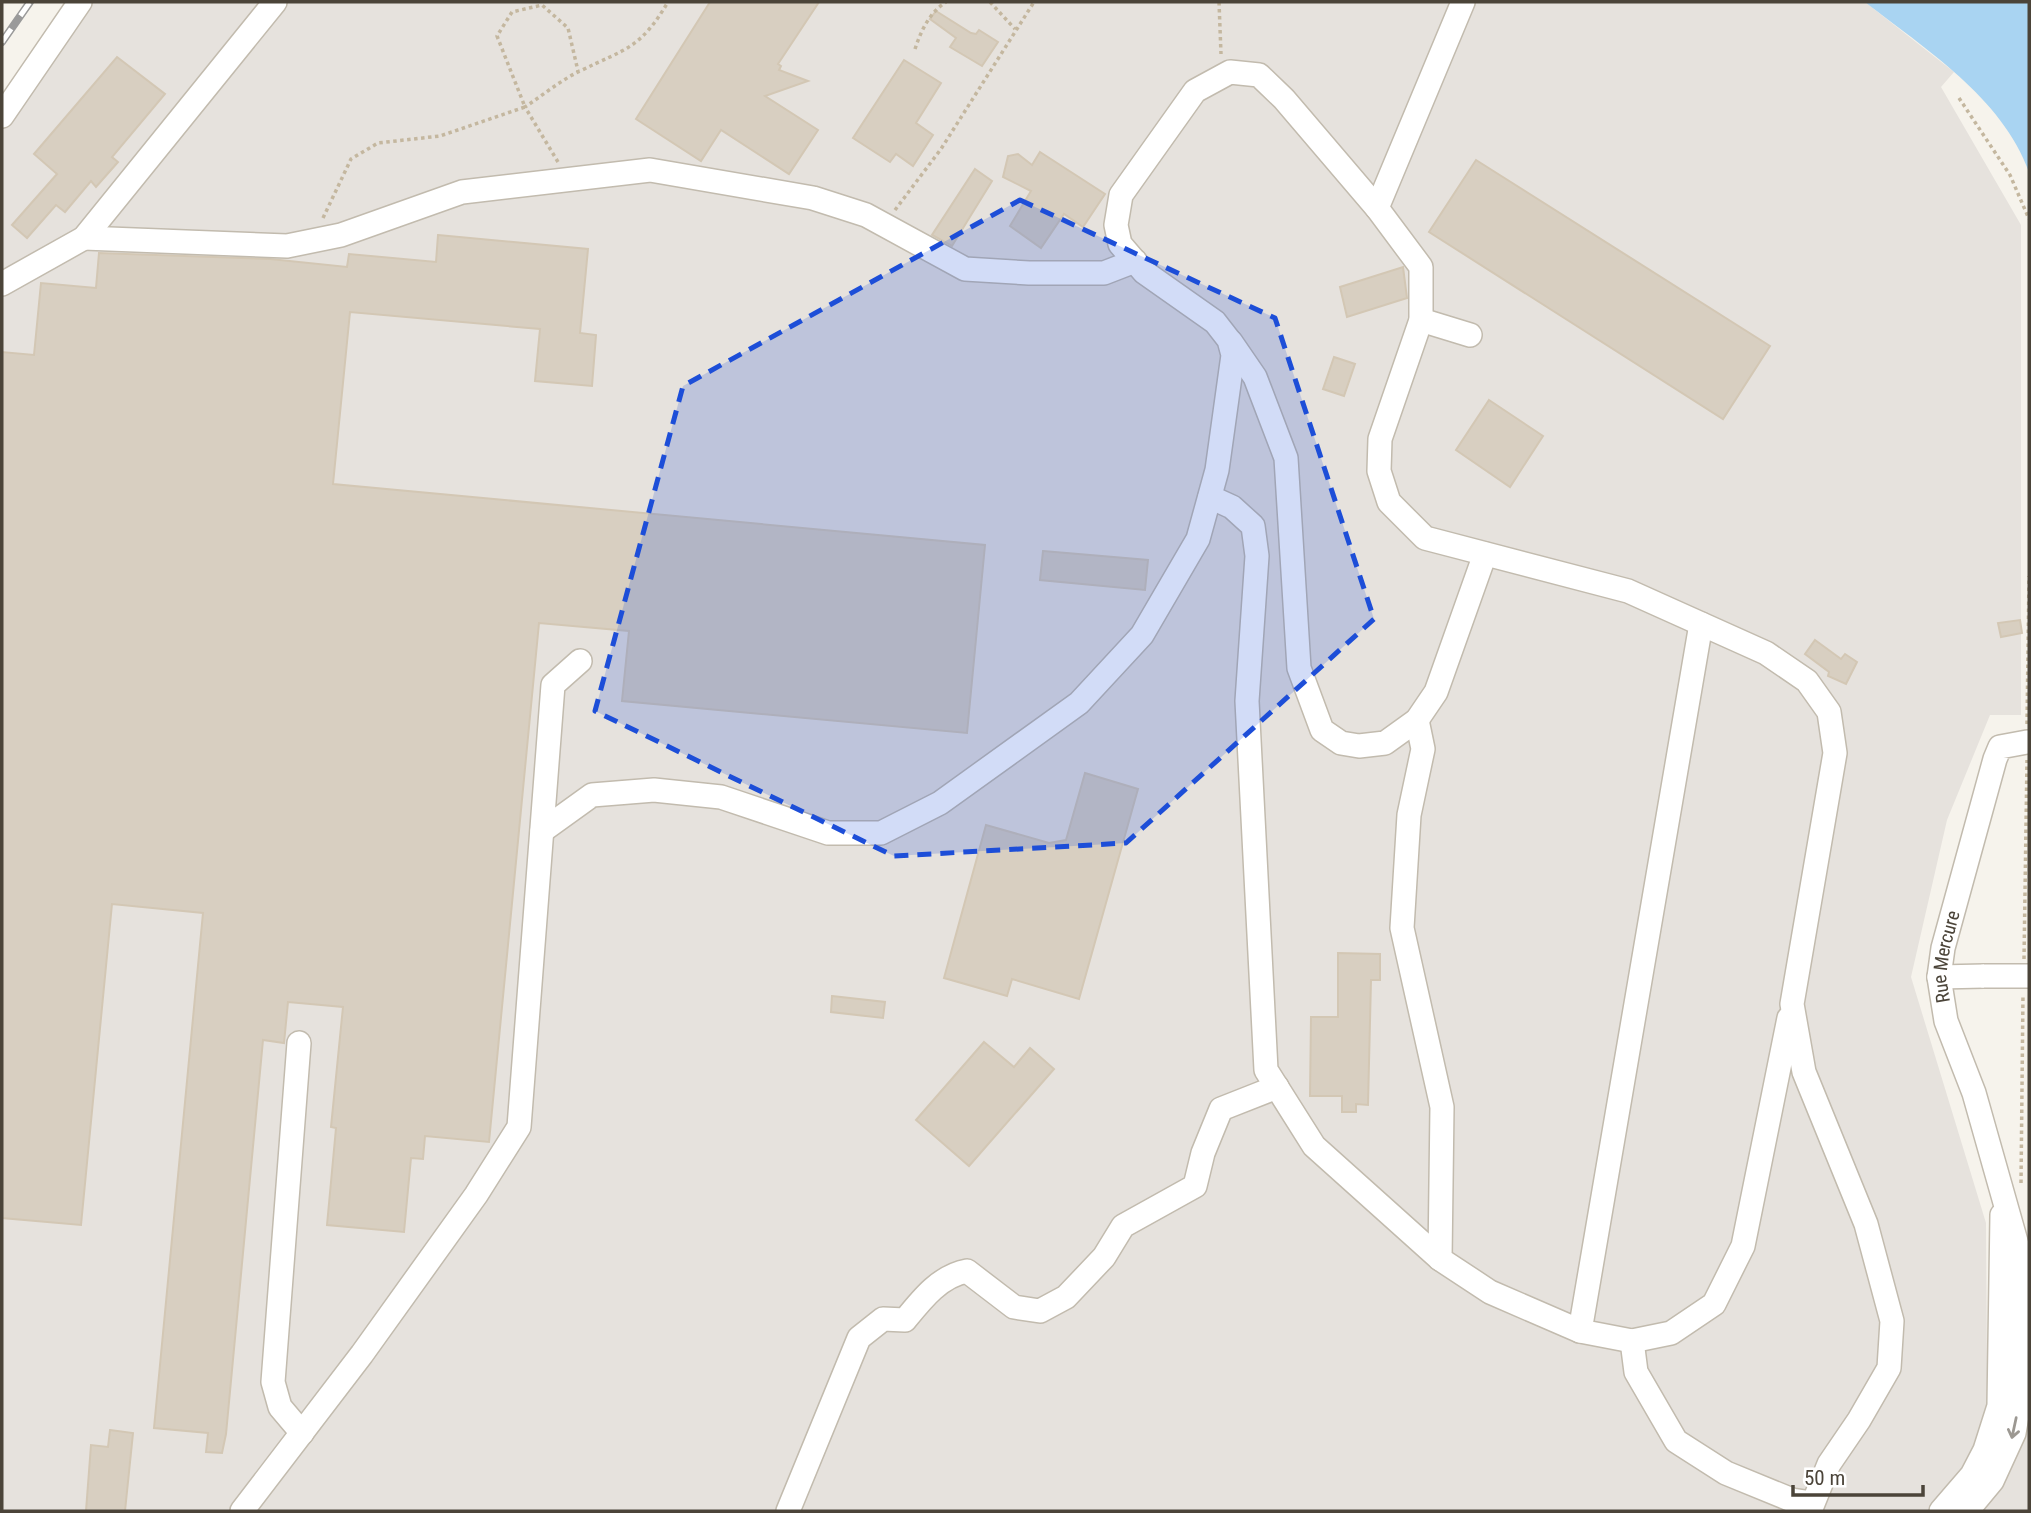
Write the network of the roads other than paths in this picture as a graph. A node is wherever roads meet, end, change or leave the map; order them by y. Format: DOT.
graph roads {
  1 [pos="80,2"];
  2 [pos="275,2"];
  3 [pos="1463,2"];
  4 [pos="2,116"];
  5 [pos="1377,208"];
  6 [pos="84,238"];
  7 [pos="1135,261"];
  8 [pos="2,284"];
  9 [pos="1421,320"];
  10 [pos="1470,335"];
  11 [pos="1229,340"];
  12 [pos="1210,497"];
  13 [pos="1485,554"];
  14 [pos="1701,624"];
  15 [pos="580,661"];
  16 [pos="1417,720"];
  17 [pos="2027,742"];
  18 [pos="542,831"];
  19 [pos="1939,977"];
  20 [pos="2025,977"];
  21 [pos="1792,1004"];
  22 [pos="299,1043"];
  23 [pos="1277,1087"];
  24 [pos="2011,1187"];
  25 [pos="1440,1259"];
  26 [pos="1580,1331"];
  27 [pos="1632,1341"];
  28 [pos="302,1433"];
  29 [pos="1811,1507"];
  30 [pos="242,1511"];
  31 [pos="788,1511"];
  32 [pos="1941,1511"];
  33 [pos="1968,1511"];
  1 -- 4 [label="street"];
  2 -- 6 [label="street"];
  3 -- 5 [label="street"];
  5 -- 7 [label="street"];
  5 -- 9 [label="street"];
  6 -- 7 [label="street"];
  6 -- 8 [label="street"];
  7 -- 11 [label="street"];
  9 -- 10 [label="street"];
  9 -- 13 [label="street"];
  11 -- 12 [label="street"];
  11 -- 16 [label="street"];
  12 -- 18 [label="street"];
  12 -- 23 [label="street"];
  13 -- 14 [label="street"];
  13 -- 16 [label="street"];
  14 -- 21 [label="street"];
  14 -- 26 [label="street"];
  15 -- 18 [label="street"];
  16 -- 25 [label="street"];
  17 -- 19 [label="street, Rue Mercure"];
  18 -- 28 [label="street"];
  19 -- 20 [label="street, bridge"];
  19 -- 24 [label="street, Rue Mercure"];
  21 -- 27 [label="street"];
  21 -- 29 [label="street"];
  22 -- 28 [label="street"];
  23 -- 25 [label="street"];
  23 -- 31 [label="street"];
  24 -- 32 [label="street, Rue Mercure"];
  24 -- 33 [label="street, Rue Mercure, one-way"];
  25 -- 26 [label="street"];
  26 -- 27 [label="street"];
  27 -- 29 [label="street"];
  28 -- 30 [label="street"];
}
